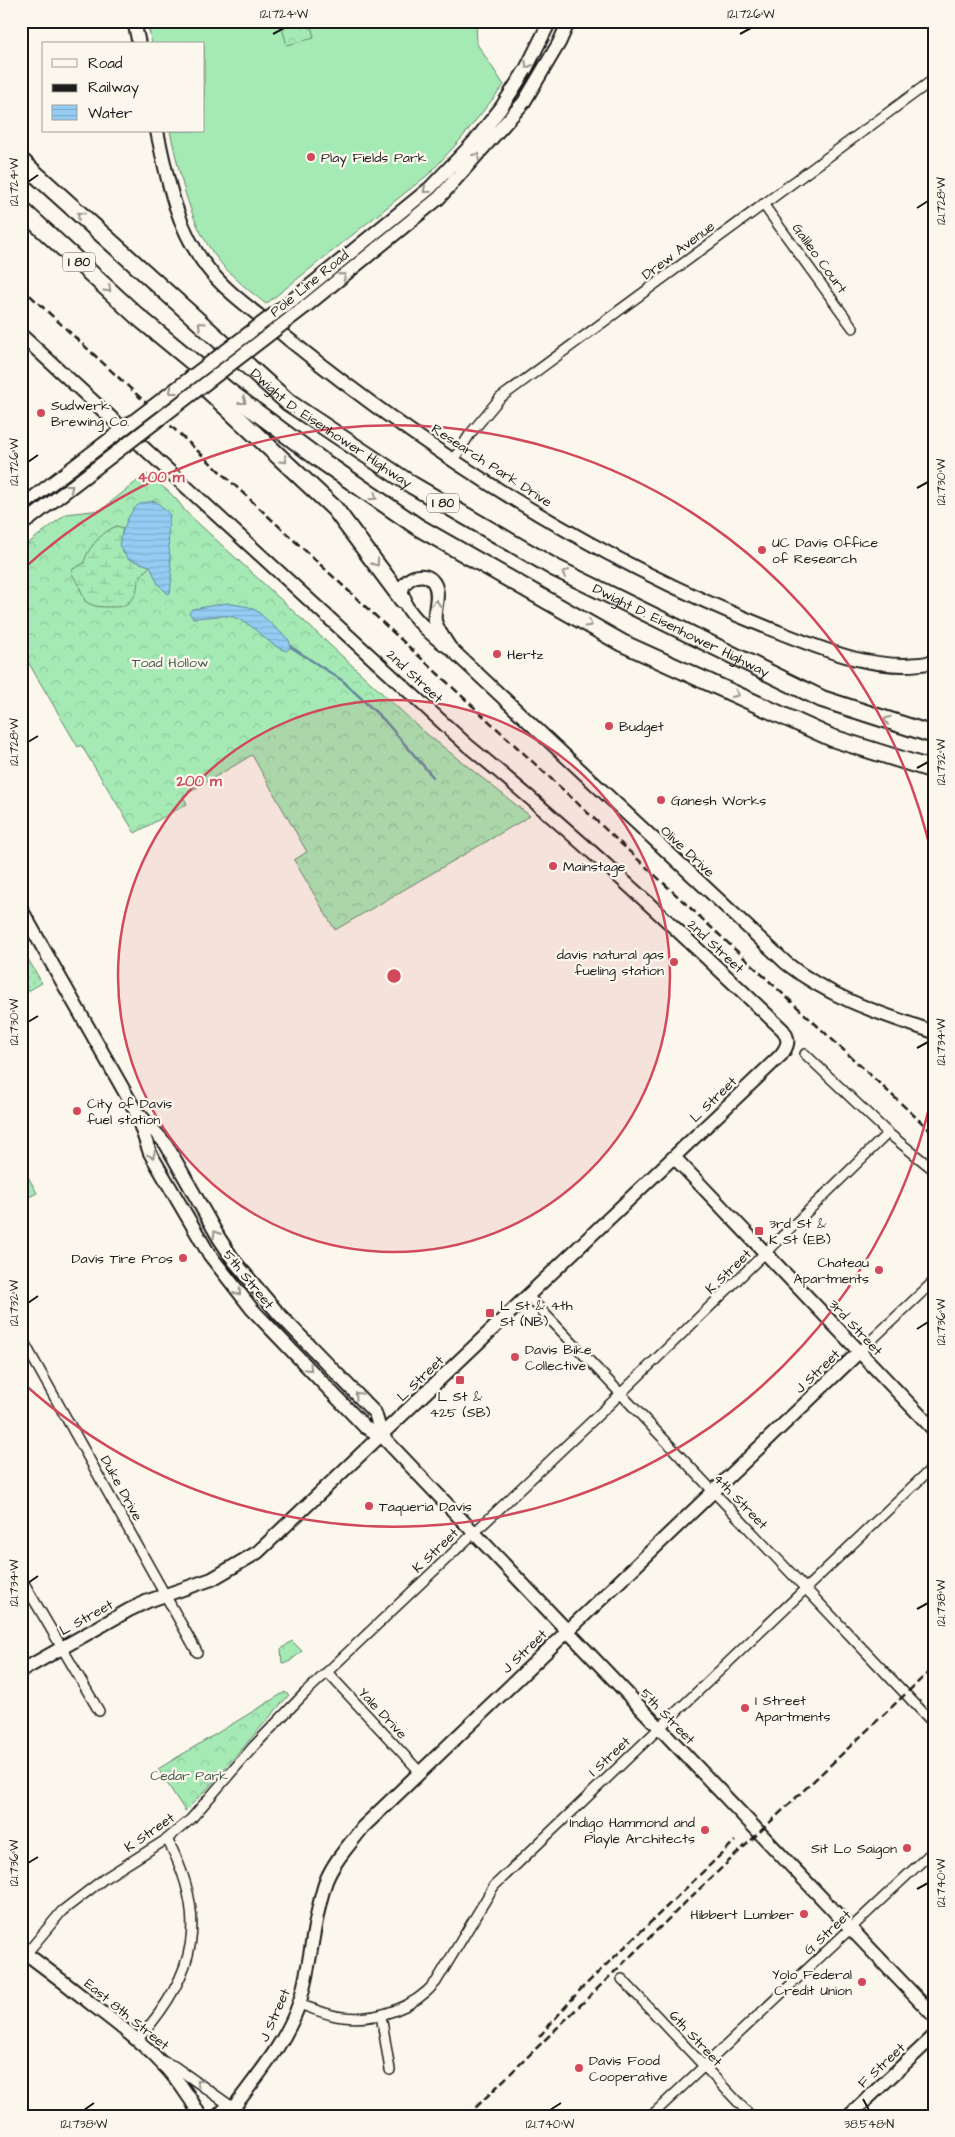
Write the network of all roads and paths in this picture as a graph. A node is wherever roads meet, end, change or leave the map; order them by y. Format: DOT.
graph roads {
  1 [pos="134,21"];
  2 [pos="550,21"];
  3 [pos="569,21"];
  4 [pos="139,42"];
  5 [pos="934,79"];
  6 [pos="157,132"];
  7 [pos="21,161"];
  8 [pos="764,204"];
  9 [pos="21,209"];
  10 [pos="137,316"];
  11 [pos="853,328"];
  12 [pos="21,335"];
  13 [pos="454,459"];
  14 [pos="22,507"];
  15 [pos="26,522"];
  16 [pos="403,600"];
  17 [pos="450,648"];
  18 [pos="934,662"];
  19 [pos="934,735"];
  20 [pos="934,770"];
  21 [pos="21,909"];
  22 [pos="934,1032"];
  23 [pos="788,1038"];
  24 [pos="805,1054"];
  25 [pos="135,1110"];
  26 [pos="888,1133"];
  27 [pos="674,1158"];
  28 [pos="934,1170"];
  29 [pos="766,1253"];
  30 [pos="934,1281"];
  31 [pos="528,1296"];
  32 [pos="21,1337"];
  33 [pos="859,1352"];
  34 [pos="620,1394"];
  35 [pos="934,1430"];
  36 [pos="382,1436"];
  37 [pos="934,1466"];
  38 [pos="713,1492"];
  39 [pos="474,1532"];
  40 [pos="21,1578"];
  41 [pos="805,1589"];
  42 [pos="167,1596"];
  43 [pos="566,1631"];
  44 [pos="62,1648"];
  45 [pos="197,1652"];
  46 [pos="21,1671"];
  47 [pos="327,1672"];
  48 [pos="99,1711"];
  49 [pos="934,1724"];
  50 [pos="660,1728"];
  51 [pos="420,1772"];
  52 [pos="167,1839"];
  53 [pos="934,1850"];
  54 [pos="850,1928"];
  55 [pos="23,1954"];
  56 [pos="622,1979"];
  57 [pos="298,2004"];
  58 [pos="381,2015"];
  59 [pos="934,2016"];
  60 [pos="934,2036"];
  61 [pos="138,2039"];
  62 [pos="162,2061"];
  63 [pos="703,2067"];
  64 [pos="390,2070"];
  65 [pos="234,2111"];
  66 [pos="21,2113"];
  67 [pos="24,2116"];
  68 [pos="200,2116"];
  69 [pos="218,2116"];
  70 [pos="245,2116"];
  71 [pos="652,2116"];
  72 [pos="751,2116"];
  73 [pos="849,2116"];
  1 -- 4 [label="street"];
  2 -- 14 [label="street, Pole Line Road, one-way, bridge"];
  15 -- 3 [label="street, Pole Line Road, one-way, bridge"];
  5 -- 8 [label="street, Drew Avenue"];
  6 -- 13 [label="street, Research Park Drive"];
  19 -- 7 [label="highway, Dwight D. Eisenhower Highway / I 80, one-way"];
  8 -- 11 [label="street, Galileo Court"];
  8 -- 13 [label="street, Drew Avenue"];
  9 -- 10 [label="highway, I 80, one-way"];
  10 -- 16 [label="highway, one-way"];
  10 -- 20 [label="highway, I 80, one-way"];
  12 -- 23 [label="street, 2nd Street"];
  13 -- 18 [label="street, Research Park Drive"];
  16 -- 17 [label="street, Olive Drive"];
  17 -- 16 [label="street, Olive Drive, one-way"];
  17 -- 22 [label="street, Olive Drive"];
  21 -- 25 [label="street, 5th Street"];
  23 -- 27 [label="street, L Street"];
  24 -- 26 [label="street"];
  36 -- 25 [label="street, 5th Street, one-way"];
  25 -- 36 [label="street, 5th Street, one-way"];
  26 -- 28 [label="street"];
  26 -- 29 [label="street, K Street"];
  27 -- 29 [label="street, 3rd Street"];
  27 -- 31 [label="street, L Street"];
  29 -- 33 [label="street, 3rd Street"];
  29 -- 34 [label="street, K Street"];
  30 -- 33 [label="street, J Street"];
  31 -- 34 [label="street, 4th Street"];
  31 -- 36 [label="street, L Street"];
  32 -- 42 [label="street, Duke Drive"];
  33 -- 35 [label="street, 3rd Street"];
  33 -- 38 [label="street, J Street"];
  34 -- 38 [label="street, 4th Street"];
  34 -- 39 [label="street, K Street"];
  36 -- 39 [label="street, 5th Street"];
  36 -- 42 [label="street, L Street"];
  37 -- 41 [label="street, I Street"];
  38 -- 41 [label="street, 4th Street"];
  38 -- 43 [label="street, J Street"];
  39 -- 43 [label="street, 5th Street"];
  39 -- 47 [label="street, K Street"];
  40 -- 44 [label="street"];
  41 -- 49 [label="street, 4th Street"];
  41 -- 50 [label="street, I Street"];
  42 -- 44 [label="street, L Street"];
  42 -- 45 [label="street, Duke Drive"];
  43 -- 50 [label="street, 5th Street"];
  43 -- 51 [label="street, J Street"];
  44 -- 46 [label="street, L Street"];
  44 -- 48 [label="street"];
  47 -- 51 [label="street, Yale Drive"];
  47 -- 52 [label="street, K Street"];
  50 -- 54 [label="street, 5th Street"];
  50 -- 58 [label="street, I Street"];
  51 -- 57 [label="street, J Street"];
  52 -- 55 [label="street, K Street"];
  52 -- 61 [label="street"];
  53 -- 54 [label="street, G Street"];
  54 -- 59 [label="street, 5th Street"];
  54 -- 63 [label="street, G Street"];
  55 -- 61 [label="street, East 8th Street"];
  56 -- 63 [label="street, 6th Street"];
  57 -- 58 [label="street, I Street"];
  57 -- 65 [label="street, J Street"];
  58 -- 64 [label="street"];
  60 -- 73 [label="street, F Street"];
  61 -- 62 [label="street, East 8th Street"];
  65 -- 62 [label="street, one-way"];
  62 -- 68 [label="street, East 8th Street"];
  63 -- 71 [label="street, G Street"];
  63 -- 72 [label="street, 6th Street"];
  65 -- 69 [label="street, J Street"];
  65 -- 70 [label="street"];
  66 -- 67 [label="street"];
}
